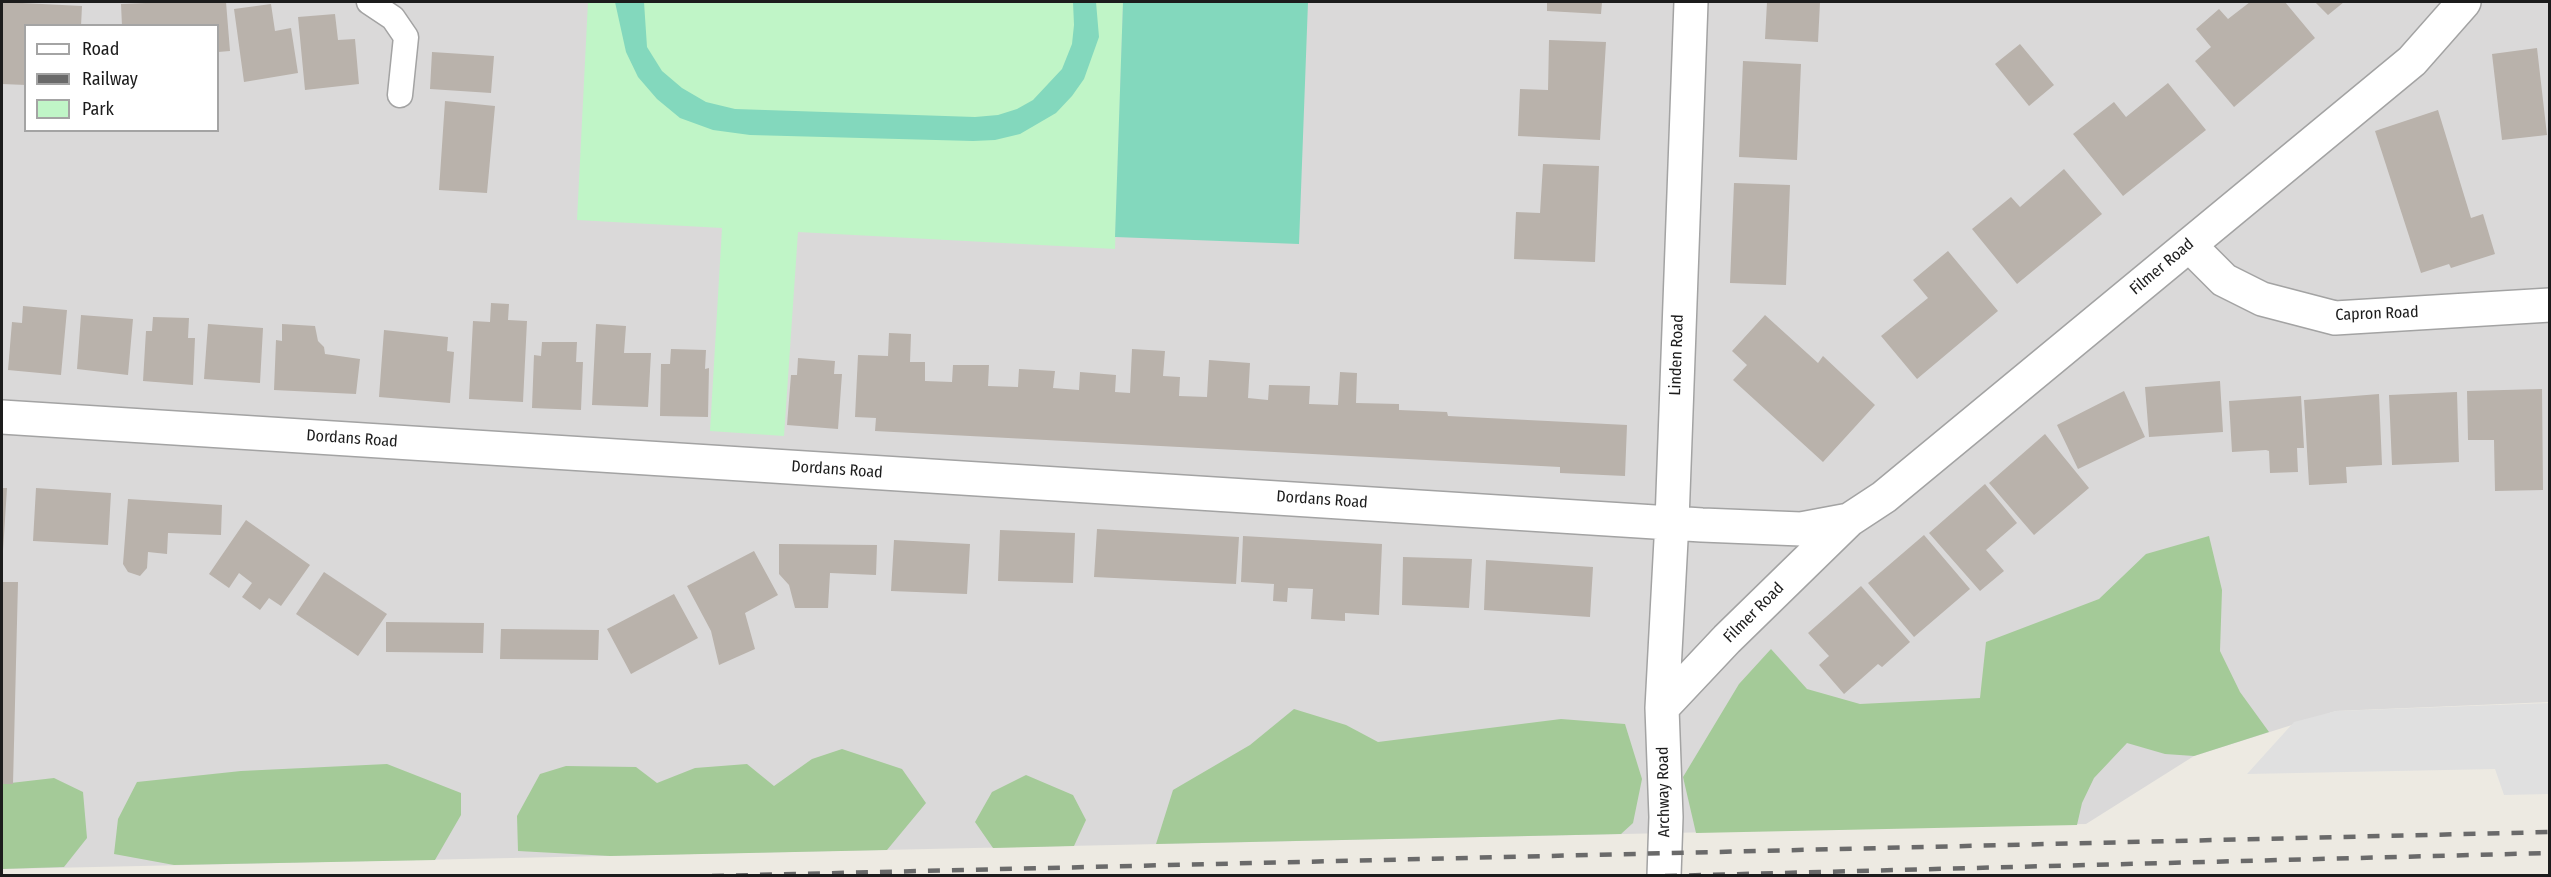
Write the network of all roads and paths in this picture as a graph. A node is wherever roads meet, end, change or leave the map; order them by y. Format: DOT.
graph roads {
  1 [pos="369,2"];
  2 [pos="1691,2"];
  3 [pos="2464,2"];
  4 [pos="400,95"];
  5 [pos="2188,245"];
  6 [pos="2550,305"];
  7 [pos="2,417"];
  8 [pos="1849,520"];
  9 [pos="1672,521"];
  10 [pos="1662,708"];
  11 [pos="1664,876"];
  1 -- 4 [label="lane"];
  2 -- 9 [label="street, Linden Road"];
  3 -- 5 [label="street, Filmer Road"];
  5 -- 6 [label="street, Capron Road"];
  5 -- 8 [label="street, Filmer Road"];
  7 -- 9 [label="street, Dordans Road"];
  8 -- 9 [label="street, Filmer Road"];
  8 -- 10 [label="street, Filmer Road"];
  9 -- 10 [label="street, Linden Road"];
  10 -- 11 [label="street, Archway Road"];
}
